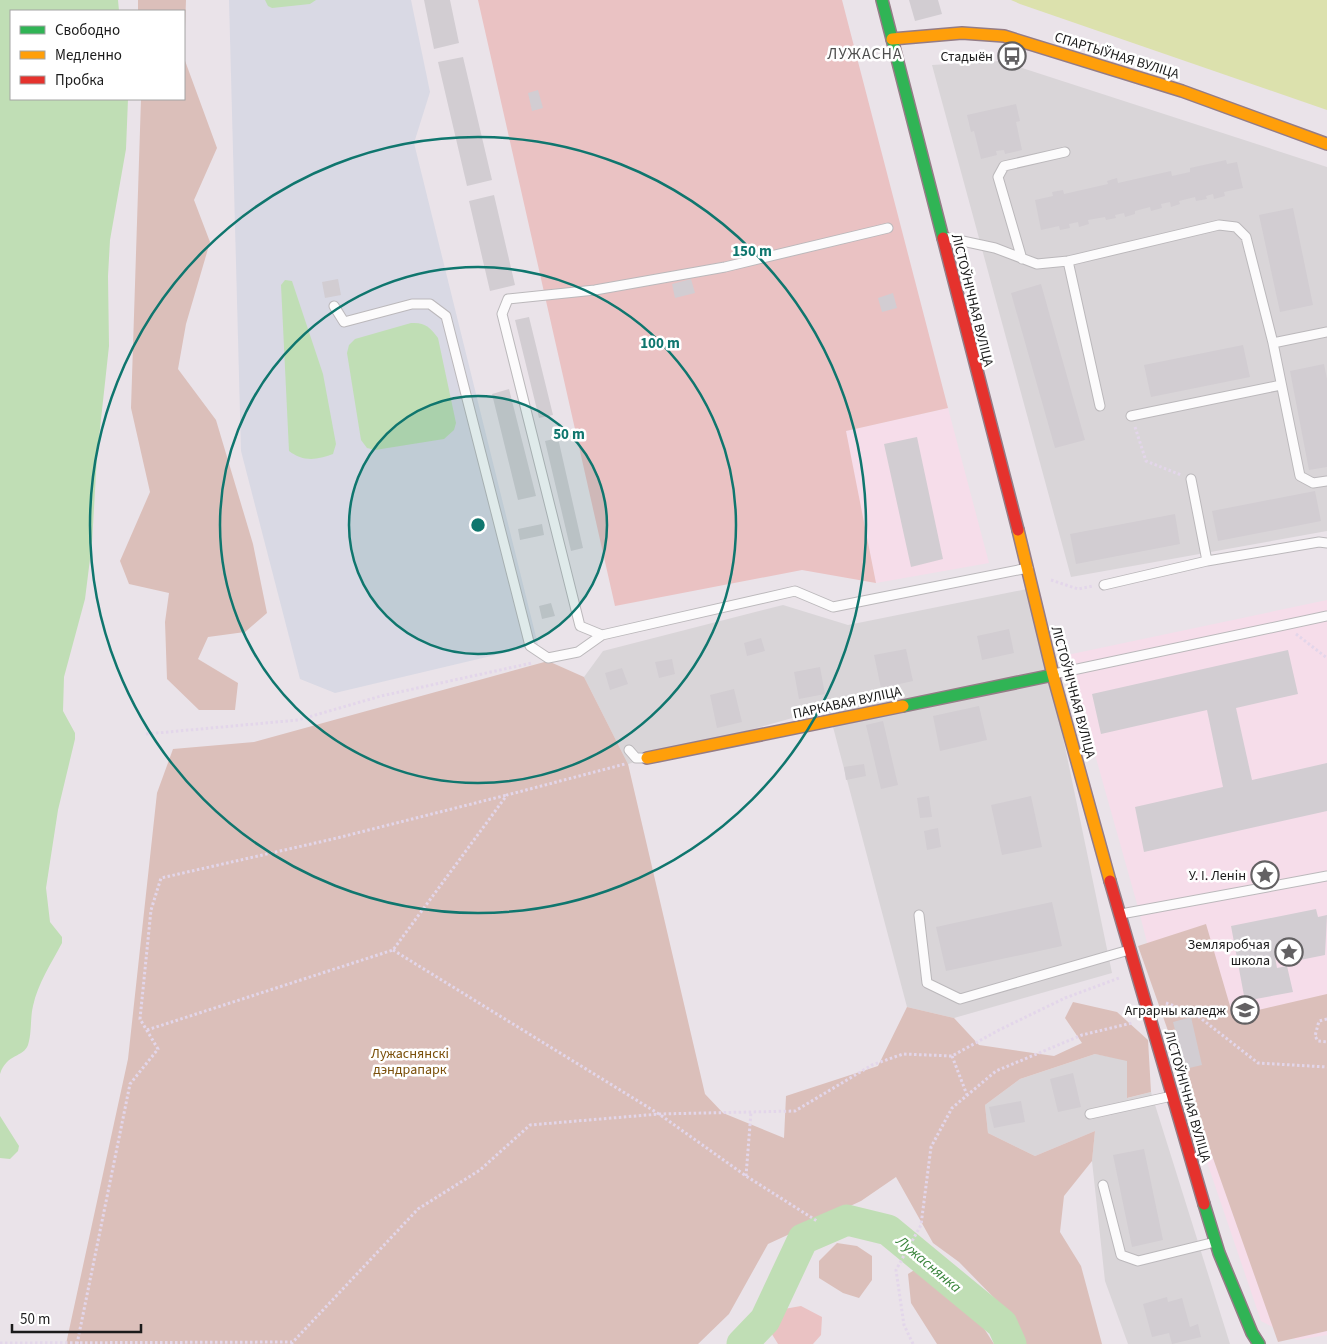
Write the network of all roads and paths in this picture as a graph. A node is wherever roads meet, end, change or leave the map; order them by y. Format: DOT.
graph roads {
  1 [pos="882,0"];
  2 [pos="892,38"];
  3 [pos="1327,144"];
  4 [pos="1065,152"];
  5 [pos="888,228"];
  6 [pos="941,237"];
  7 [pos="1022,259"];
  8 [pos="1068,261"];
  9 [pos="334,306"];
  10 [pos="1327,332"];
  11 [pos="1273,343"];
  12 [pos="1281,385"];
  13 [pos="1100,406"];
  14 [pos="1131,416"];
  15 [pos="1191,479"];
  16 [pos="1327,481"];
  17 [pos="1327,543"];
  18 [pos="1207,561"];
  19 [pos="1028,568"];
  20 [pos="1104,585"];
  21 [pos="1327,616"];
  22 [pos="1284,625"];
  23 [pos="602,635"];
  24 [pos="548,658"];
  25 [pos="1327,658"];
  26 [pos="1053,675"];
  27 [pos="146,734"];
  28 [pos="629,750"];
  29 [pos="647,758"];
  30 [pos="507,795"];
  31 [pos="1327,876"];
  32 [pos="1120,914"];
  33 [pos="919,915"];
  34 [pos="393,950"];
  35 [pos="1129,950"];
  36 [pos="1136,971"];
  37 [pos="1142,994"];
  38 [pos="1149,1019"];
  39 [pos="1327,1019"];
  40 [pos="147,1030"];
  41 [pos="1327,1042"];
  42 [pos="952,1056"];
  43 [pos="1327,1068"];
  44 [pos="967,1095"];
  45 [pos="1172,1096"];
  46 [pos="751,1112"];
  47 [pos="659,1114"];
  48 [pos="1090,1114"];
  49 [pos="746,1176"];
  50 [pos="1103,1185"];
  51 [pos="817,1221"];
  52 [pos="1215,1242"];
  53 [pos="0,1343"];
  54 [pos="292,1343"];
  55 [pos="77,1344"];
  56 [pos="914,1344"];
  57 [pos="1259,1344"];
  1 -- 2 [label="street, ЛІСТОЎНІЧНАЯ ВУЛІЦА"];
  2 -- 3 [label="street, СПАРТЫЎНАЯ ВУЛІЦА"];
  2 -- 6 [label="street, ЛІСТОЎНІЧНАЯ ВУЛІЦА"];
  4 -- 7 [label="lane"];
  5 -- 23 [label="lane"];
  6 -- 7 [label="lane"];
  6 -- 19 [label="street, ЛІСТОЎНІЧНАЯ ВУЛІЦА"];
  7 -- 8 [label="lane"];
  8 -- 11 [label="lane"];
  8 -- 13 [label="lane"];
  9 -- 24 [label="lane"];
  10 -- 11 [label="lane"];
  11 -- 12 [label="lane"];
  12 -- 14 [label="lane"];
  12 -- 16 [label="lane"];
  14 -- 15 [label="path"];
  15 -- 18 [label="lane"];
  17 -- 18 [label="lane"];
  18 -- 20 [label="lane"];
  19 -- 20 [label="path"];
  19 -- 23 [label="lane"];
  19 -- 26 [label="street, ЛІСТОЎНІЧНАЯ ВУЛІЦА"];
  21 -- 22 [label="lane"];
  22 -- 25 [label="path"];
  22 -- 26 [label="lane"];
  23 -- 24 [label="lane"];
  24 -- 27 [label="path"];
  26 -- 29 [label="street, ПАРКАВАЯ ВУЛІЦА"];
  26 -- 32 [label="street, ЛІСТОЎНІЧНАЯ ВУЛІЦА"];
  28 -- 29 [label="lane"];
  29 -- 30 [label="path"];
  30 -- 34 [label="path"];
  30 -- 40 [label="path"];
  31 -- 32 [label="lane"];
  32 -- 35 [label="street, ЛІСТОЎНІЧНАЯ ВУЛІЦА"];
  33 -- 35 [label="lane"];
  34 -- 40 [label="path"];
  34 -- 47 [label="path"];
  35 -- 36 [label="street, ЛІСТОЎНІЧНАЯ ВУЛІЦА"];
  36 -- 37 [label="street, ЛІСТОЎНІЧНАЯ ВУЛІЦА"];
  36 -- 42 [label="path"];
  37 -- 38 [label="street, ЛІСТОЎНІЧНАЯ ВУЛІЦА"];
  37 -- 43 [label="path"];
  38 -- 44 [label="path"];
  38 -- 45 [label="street, ЛІСТОЎНІЧНАЯ ВУЛІЦА"];
  39 -- 41 [label="path"];
  40 -- 55 [label="path"];
  42 -- 44 [label="path"];
  42 -- 46 [label="path"];
  44 -- 56 [label="path"];
  45 -- 48 [label="lane"];
  45 -- 52 [label="street, ЛІСТОЎНІЧНАЯ ВУЛІЦА"];
  46 -- 47 [label="path"];
  46 -- 49 [label="path"];
  47 -- 49 [label="path"];
  47 -- 54 [label="path"];
  49 -- 51 [label="path"];
  50 -- 52 [label="lane"];
  52 -- 57 [label="street, ЛІСТОЎНІЧНАЯ ВУЛІЦА"];
  53 -- 55 [label="path"];
  54 -- 55 [label="path"];
}
